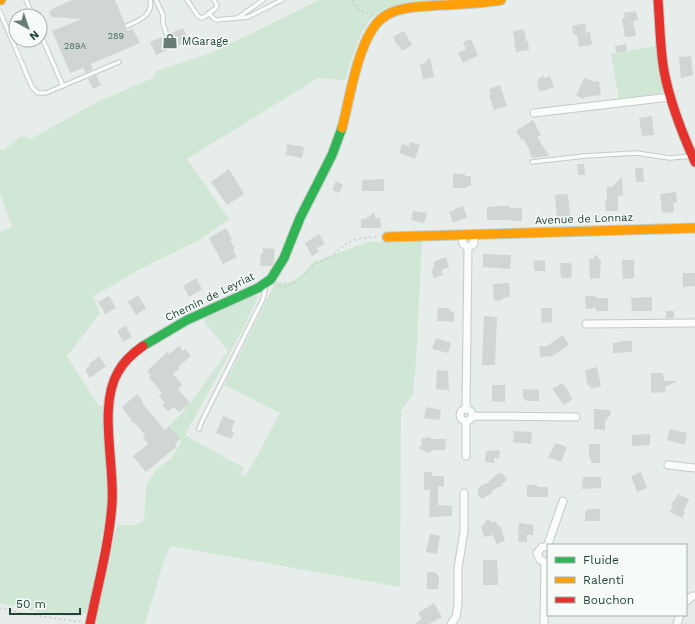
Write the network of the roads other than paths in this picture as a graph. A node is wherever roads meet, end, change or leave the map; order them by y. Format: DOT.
graph roads {
  1 [pos="150,0"];
  2 [pos="156,0"];
  3 [pos="187,0"];
  4 [pos="214,0"];
  5 [pos="263,0"];
  6 [pos="282,0"];
  7 [pos="501,0"];
  8 [pos="658,0"];
  9 [pos="0,12"];
  10 [pos="209,13"];
  11 [pos="238,18"];
  12 [pos="127,26"];
  13 [pos="166,33"];
  14 [pos="46,48"];
  15 [pos="119,62"];
  16 [pos="62,86"];
  17 [pos="670,97"];
  18 [pos="534,113"];
  19 [pos="694,159"];
  20 [pos="532,162"];
  21 [pos="695,228"];
  22 [pos="462,235"];
  23 [pos="474,235"];
  24 [pos="387,237"];
  25 [pos="468,247"];
  26 [pos="267,282"];
  27 [pos="695,323"];
  28 [pos="586,324"];
  29 [pos="466,409"];
  30 [pos="472,416"];
  31 [pos="576,417"];
  32 [pos="466,422"];
  33 [pos="199,429"];
  34 [pos="466,456"];
  35 [pos="668,464"];
  36 [pos="695,468"];
  37 [pos="464,493"];
  38 [pos="563,501"];
  39 [pos="549,544"];
  40 [pos="547,547"];
  41 [pos="547,561"];
  42 [pos="546,614"];
  43 [pos="90,624"];
  44 [pos="451,624"];
  45 [pos="544,624"];
  1 -- 12 [label="lane"];
  2 -- 13 [label="lane"];
  3 -- 10 [label="lane"];
  4 -- 10 [label="lane"];
  5 -- 11 [label="lane"];
  6 -- 11 [label="lane"];
  7 -- 26 [label="street, Chemin de Leyriat"];
  8 -- 17 [label="street"];
  9 -- 16 [label="lane"];
  10 -- 11 [label="lane"];
  14 -- 16 [label="lane"];
  15 -- 16 [label="lane"];
  17 -- 18 [label="street"];
  17 -- 19 [label="street"];
  19 -- 20 [label="lane"];
  21 -- 23 [label="street, Avenue de Lonnaz"];
  22 -- 23 [label="street, Avenue de Lonnaz"];
  22 -- 24 [label="street, Avenue de Lonnaz"];
  22 -- 25 [label="street"];
  23 -- 25 [label="street"];
  25 -- 29 [label="street"];
  26 -- 33 [label="lane"];
  26 -- 43 [label="street, Chemin de Leyriat"];
  27 -- 28 [label="street"];
  29 -- 30 [label="street"];
  29 -- 32 [label="street"];
  30 -- 31 [label="street"];
  30 -- 32 [label="street"];
  32 -- 34 [label="street"];
  35 -- 36 [label="street"];
  37 -- 44 [label="street"];
  38 -- 39 [label="street"];
  40 -- 41 [label="street"];
  41 -- 42 [label="street"];
  42 -- 45 [label="street"];
}
